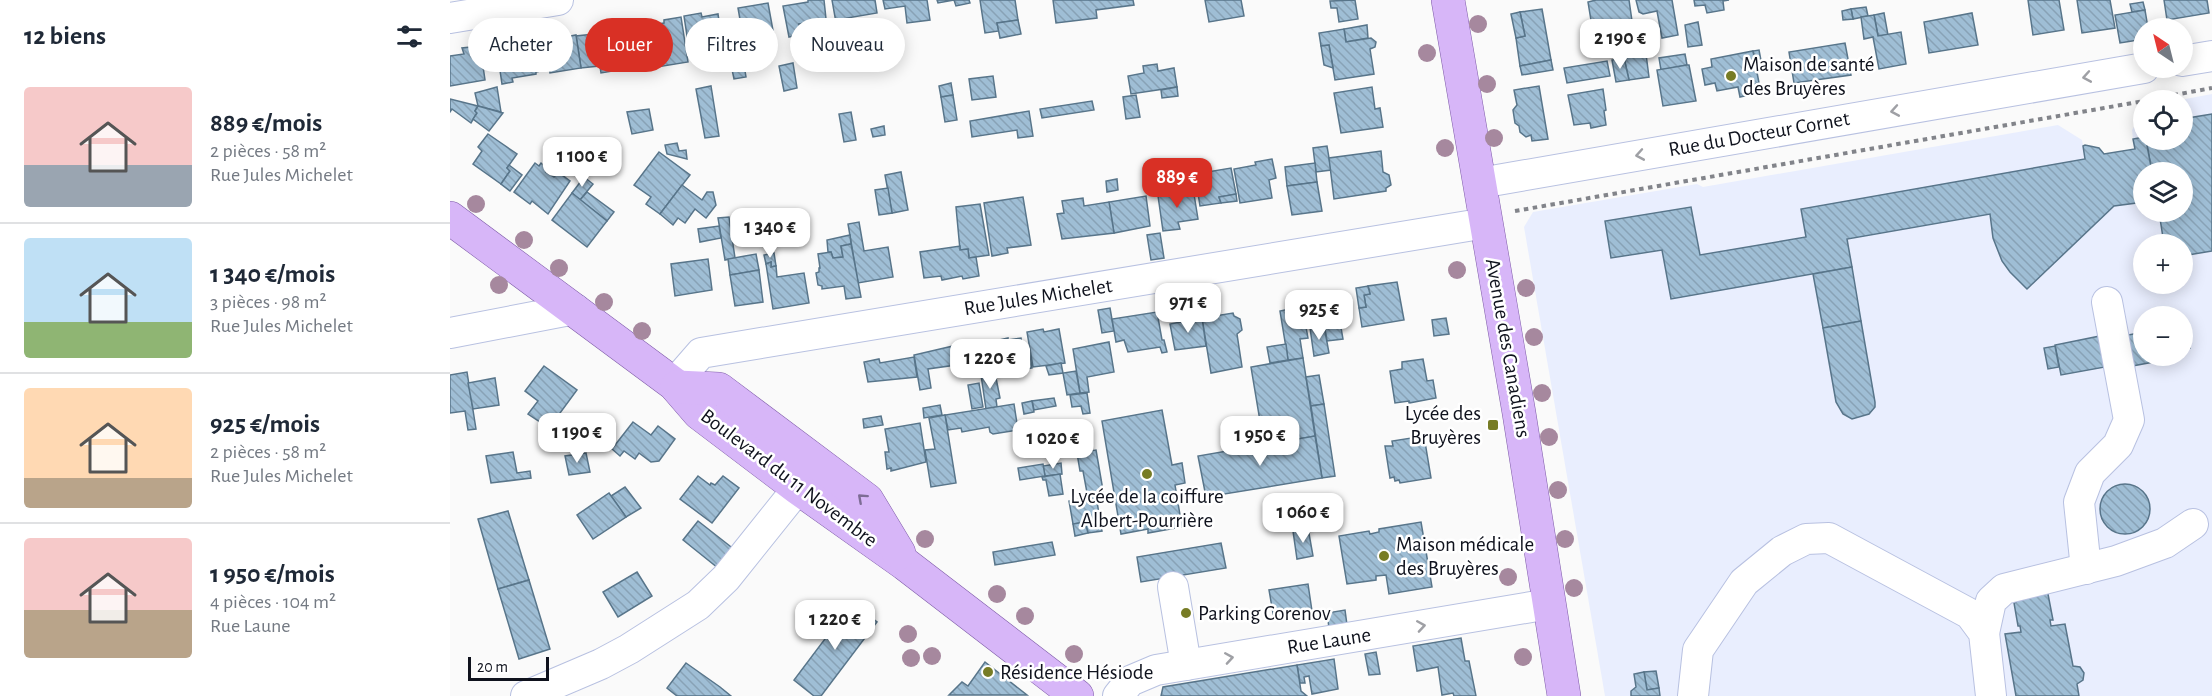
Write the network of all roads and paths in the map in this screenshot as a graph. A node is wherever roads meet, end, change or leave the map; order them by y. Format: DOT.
graph roads {
  1 [pos="558,0"];
  2 [pos="1448,0"];
  3 [pos="450,18"];
  4 [pos="2212,56"];
  5 [pos="2193,59"];
  6 [pos="2133,70"];
  7 [pos="2212,88"];
  8 [pos="2193,92"];
  9 [pos="2133,104"];
  10 [pos="1480,183"];
  11 [pos="1533,207"];
  12 [pos="450,218"];
  13 [pos="1486,223"];
  14 [pos="2107,302"];
  15 [pos="575,309"];
  16 [pos="450,333"];
  17 [pos="675,386"];
  18 [pos="798,488"];
  19 [pos="2193,524"];
  20 [pos="905,564"];
  21 [pos="2086,569"];
  22 [pos="1173,587"];
  23 [pos="1549,604"];
  24 [pos="1984,633"];
  25 [pos="1186,665"];
  26 [pos="526,696"];
  27 [pos="1077,696"];
  28 [pos="1118,696"];
  29 [pos="1564,696"];
  30 [pos="1693,696"];
  31 [pos="1991,696"];
  1 -- 3 [label="street"];
  2 -- 10 [label="main road, Avenue des Canadiens"];
  4 -- 5 [label="street"];
  6 -- 10 [label="street, Rue du Docteur Cornet, one-way"];
  7 -- 8 [label="path"];
  9 -- 11 [label="path"];
  10 -- 13 [label="main road, Avenue des Canadiens"];
  12 -- 15 [label="main road, Boulevard du 11 Novembre"];
  13 -- 17 [label="street, Rue Jules Michelet"];
  13 -- 23 [label="main road, Avenue des Canadiens"];
  14 -- 21 [label="street"];
  15 -- 16 [label="street"];
  15 -- 17 [label="main road, Boulevard du 11 Novembre"];
  17 -- 18 [label="main road, Boulevard du 11 Novembre"];
  20 -- 17 [label="main road, Boulevard du 11 Novembre, one-way"];
  18 -- 20 [label="main road, Boulevard du 11 Novembre"];
  18 -- 26 [label="street"];
  19 -- 21 [label="street"];
  20 -- 27 [label="main road, Boulevard du 11 Novembre"];
  21 -- 24 [label="street"];
  22 -- 25 [label="street"];
  25 -- 23 [label="street, Rue Laune, one-way"];
  23 -- 29 [label="main road, Avenue des Canadiens"];
  24 -- 30 [label="street"];
  24 -- 31 [label="street"];
  25 -- 28 [label="street, Rue Laune"];
}
